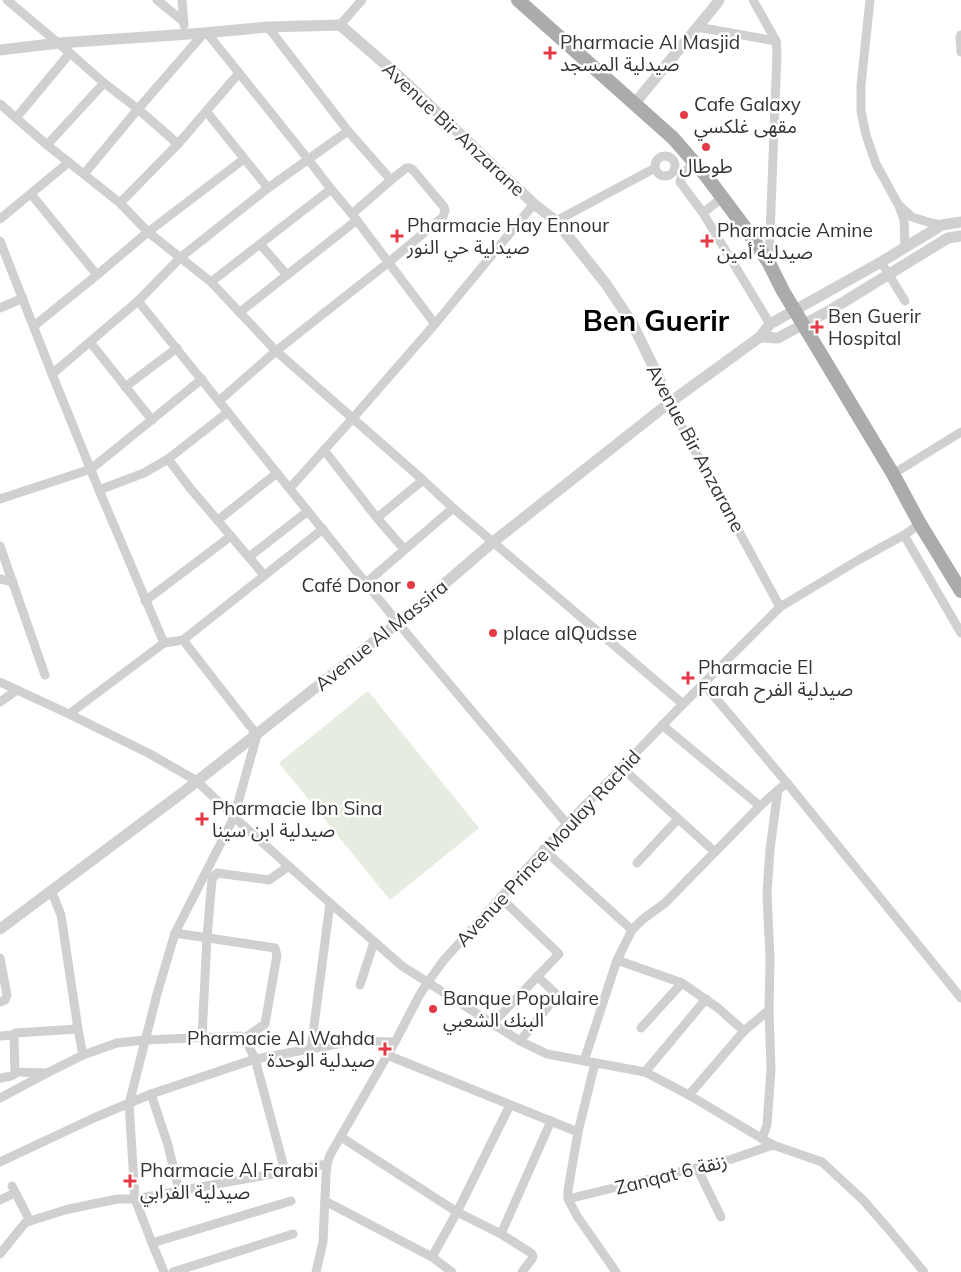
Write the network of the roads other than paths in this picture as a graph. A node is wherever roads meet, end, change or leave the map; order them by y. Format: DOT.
graph roads {
  1 [pos="7,0"];
  2 [pos="157,0"];
  3 [pos="182,0"];
  4 [pos="362,0"];
  5 [pos="518,0"];
  6 [pos="719,0"];
  7 [pos="753,0"];
  8 [pos="870,0"];
  9 [pos="340,25"];
  10 [pos="268,27"];
  11 [pos="698,27"];
  12 [pos="185,28"];
  13 [pos="205,33"];
  14 [pos="961,35"];
  15 [pos="776,41"];
  16 [pos="58,43"];
  17 [pos="0,50"];
  18 [pos="961,52"];
  19 [pos="70,53"];
  20 [pos="239,73"];
  21 [pos="104,83"];
  22 [pos="635,103"];
  23 [pos="0,104"];
  24 [pos="138,109"];
  25 [pos="206,111"];
  26 [pos="16,118"];
  27 [pos="348,131"];
  28 [pos="178,144"];
  29 [pos="47,145"];
  30 [pos="691,157"];
  31 [pos="308,158"];
  32 [pos="244,159"];
  33 [pos="673,161"];
  34 [pos="69,162"];
  35 [pos="655,168"];
  36 [pos="84,174"];
  37 [pos="391,180"];
  38 [pos="268,188"];
  39 [pos="331,189"];
  40 [pos="31,194"];
  41 [pos="723,197"];
  42 [pos="120,203"];
  43 [pos="534,204"];
  44 [pos="899,206"];
  45 [pos="702,213"];
  46 [pos="354,217"];
  47 [pos="0,219"];
  48 [pos="556,222"];
  49 [pos="961,222"];
  50 [pos="942,224"];
  51 [pos="148,232"];
  52 [pos="961,236"];
  53 [pos="0,241"];
  54 [pos="260,244"];
  55 [pos="905,247"];
  56 [pos="181,257"];
  57 [pos="389,262"];
  58 [pos="881,262"];
  59 [pos="769,263"];
  60 [pos="889,274"];
  61 [pos="97,275"];
  62 [pos="286,275"];
  63 [pos="211,282"];
  64 [pos="23,298"];
  65 [pos="138,301"];
  66 [pos="905,301"];
  67 [pos="0,308"];
  68 [pos="795,310"];
  69 [pos="240,312"];
  70 [pos="435,324"];
  71 [pos="770,324"];
  72 [pos="804,324"];
  73 [pos="34,326"];
  74 [pos="760,337"];
  75 [pos="90,342"];
  76 [pos="176,348"];
  77 [pos="276,351"];
  78 [pos="52,374"];
  79 [pos="202,379"];
  80 [pos="125,387"];
  81 [pos="219,401"];
  82 [pos="669,403"];
  83 [pos="228,412"];
  84 [pos="353,418"];
  85 [pos="152,420"];
  86 [pos="961,432"];
  87 [pos="324,450"];
  88 [pos="168,459"];
  89 [pos="91,469"];
  90 [pos="277,473"];
  91 [pos="893,474"];
  92 [pos="423,480"];
  93 [pos="290,488"];
  94 [pos="99,490"];
  95 [pos="0,499"];
  96 [pos="453,508"];
  97 [pos="308,511"];
  98 [pos="378,518"];
  99 [pos="218,520"];
  100 [pos="920,524"];
  101 [pos="323,530"];
  102 [pos="231,536"];
  103 [pos="904,536"];
  104 [pos="494,542"];
  105 [pos="0,546"];
  106 [pos="404,549"];
  107 [pos="249,557"];
  108 [pos="264,575"];
  109 [pos="0,579"];
  110 [pos="13,582"];
  111 [pos="366,583"];
  112 [pos="961,592"];
  113 [pos="145,601"];
  114 [pos="780,607"];
  115 [pos="398,622"];
  116 [pos="961,633"];
  117 [pos="183,640"];
  118 [pos="164,643"];
  119 [pos="46,675"];
  120 [pos="0,682"];
  121 [pos="703,683"];
  122 [pos="17,690"];
  123 [pos="0,702"];
  124 [pos="683,704"];
  125 [pos="69,714"];
  126 [pos="662,725"];
  127 [pos="257,735"];
  128 [pos="622,767"];
  129 [pos="197,781"];
  130 [pos="787,783"];
  131 [pos="778,790"];
  132 [pos="760,806"];
  133 [pos="234,816"];
  134 [pos="678,819"];
  135 [pos="566,824"];
  136 [pos="543,849"];
  137 [pos="715,852"];
  138 [pos="637,863"];
  139 [pos="289,866"];
  140 [pos="51,890"];
  141 [pos="500,896"];
  142 [pos="330,903"];
  143 [pos="0,929"];
  144 [pos="632,930"];
  145 [pos="174,933"];
  146 [pos="207,938"];
  147 [pos="374,942"];
  148 [pos="0,958"];
  149 [pos="616,960"];
  150 [pos="537,976"];
  151 [pos="428,982"];
  152 [pos="682,984"];
  153 [pos="360,985"];
  154 [pos="961,998"];
  155 [pos="706,999"];
  156 [pos="0,1002"];
  157 [pos="769,1010"];
  158 [pos="492,1024"];
  159 [pos="641,1028"];
  160 [pos="78,1029"];
  161 [pos="744,1031"];
  162 [pos="14,1035"];
  163 [pos="0,1036"];
  164 [pos="202,1038"];
  165 [pos="245,1038"];
  166 [pos="145,1040"];
  167 [pos="520,1041"];
  168 [pos="395,1042"];
  169 [pos="311,1049"];
  170 [pos="83,1055"];
  171 [pos="387,1055"];
  172 [pos="255,1059"];
  173 [pos="584,1061"];
  174 [pos="595,1063"];
  175 [pos="16,1072"];
  176 [pos="644,1072"];
  177 [pos="47,1073"];
  178 [pos="0,1078"];
  179 [pos="151,1094"];
  180 [pos="689,1094"];
  181 [pos="0,1098"];
  182 [pos="129,1104"];
  183 [pos="510,1105"];
  184 [pos="551,1121"];
  185 [pos="578,1132"];
  186 [pos="341,1137"];
  187 [pos="762,1139"];
  188 [pos="773,1145"];
  189 [pos="0,1162"];
  190 [pos="327,1164"];
  191 [pos="697,1168"];
  192 [pos="285,1171"];
  193 [pos="179,1191"];
  194 [pos="568,1198"];
  195 [pos="135,1199"];
  196 [pos="0,1200"];
  197 [pos="291,1201"];
  198 [pos="325,1201"];
  199 [pos="457,1212"];
  200 [pos="721,1217"];
  201 [pos="30,1221"];
  202 [pos="293,1234"];
  203 [pos="501,1234"];
  204 [pos="152,1244"];
  205 [pos="0,1254"];
  206 [pos="432,1257"];
  207 [pos="612,1270"];
  208 [pos="164,1272"];
  209 [pos="172,1272"];
  210 [pos="316,1272"];
  211 [pos="452,1272"];
  212 [pos="522,1272"];
  213 [pos="924,1272"];
  1 -- 16 [label="street"];
  2 -- 12 [label="street"];
  3 -- 12 [label="street"];
  4 -- 9 [label="street"];
  5 -- 22 [label="main road"];
  6 -- 11 [label="street"];
  7 -- 15 [label="street"];
  8 -- 44 [label="street"];
  9 -- 10 [label="street"];
  9 -- 43 [label="street, Avenue Bir Anzarane"];
  10 -- 13 [label="street"];
  10 -- 27 [label="street"];
  11 -- 15 [label="street"];
  11 -- 22 [label="street"];
  12 -- 13 [label="street"];
  12 -- 16 [label="street"];
  13 -- 20 [label="street"];
  13 -- 24 [label="street"];
  14 -- 18 [label="street"];
  15 -- 59 [label="street"];
  16 -- 17 [label="street"];
  16 -- 19 [label="street"];
  19 -- 21 [label="street"];
  19 -- 26 [label="street"];
  20 -- 25 [label="street"];
  20 -- 31 [label="street"];
  21 -- 24 [label="street"];
  21 -- 29 [label="street"];
  22 -- 30 [label="main road"];
  23 -- 26 [label="street"];
  24 -- 28 [label="street"];
  24 -- 36 [label="street"];
  25 -- 28 [label="street"];
  25 -- 32 [label="street"];
  26 -- 29 [label="street"];
  27 -- 31 [label="street"];
  27 -- 37 [label="street"];
  28 -- 42 [label="street"];
  29 -- 34 [label="street"];
  30 -- 33 [label="street"];
  30 -- 41 [label="main road"];
  30 -- 45 [label="street"];
  31 -- 38 [label="street"];
  31 -- 39 [label="street"];
  32 -- 38 [label="street"];
  32 -- 51 [label="street"];
  33 -- 35 [label="street"];
  33 -- 35 [label="street"];
  34 -- 36 [label="street"];
  34 -- 40 [label="street"];
  35 -- 48 [label="street"];
  36 -- 42 [label="street"];
  37 -- 46 [label="street"];
  37 -- 57 [label="street"];
  38 -- 56 [label="street"];
  39 -- 46 [label="street"];
  39 -- 54 [label="street"];
  40 -- 47 [label="street"];
  40 -- 61 [label="street"];
  41 -- 45 [label="street"];
  41 -- 59 [label="main road"];
  42 -- 51 [label="street"];
  43 -- 48 [label="street, Avenue Bir Anzarane"];
  43 -- 70 [label="street"];
  44 -- 50 [label="street"];
  44 -- 55 [label="street"];
  45 -- 71 [label="street"];
  46 -- 57 [label="street"];
  46 -- 62 [label="street"];
  48 -- 82 [label="street, Avenue Bir Anzarane"];
  49 -- 50 [label="street"];
  50 -- 55 [label="street, Avenue Al Massira"];
  51 -- 56 [label="street"];
  51 -- 61 [label="street"];
  52 -- 60 [label="street"];
  53 -- 64 [label="street"];
  54 -- 62 [label="street"];
  54 -- 63 [label="street"];
  55 -- 58 [label="street, Avenue Al Massira"];
  56 -- 63 [label="street"];
  56 -- 65 [label="street"];
  57 -- 70 [label="street"];
  57 -- 77 [label="street"];
  58 -- 60 [label="street"];
  58 -- 68 [label="street, Avenue Al Massira"];
  59 -- 68 [label="main road"];
  60 -- 66 [label="street"];
  60 -- 72 [label="street"];
  61 -- 73 [label="street"];
  62 -- 69 [label="street"];
  63 -- 69 [label="street"];
  64 -- 67 [label="street"];
  64 -- 73 [label="street"];
  65 -- 75 [label="street"];
  65 -- 76 [label="street"];
  68 -- 71 [label="street, Avenue Al Massira"];
  68 -- 72 [label="main road"];
  69 -- 77 [label="street"];
  70 -- 84 [label="street"];
  71 -- 74 [label="street, Avenue Al Massira"];
  72 -- 74 [label="street"];
  72 -- 91 [label="main road"];
  73 -- 78 [label="street"];
  74 -- 82 [label="street, Avenue Al Massira"];
  75 -- 78 [label="street"];
  75 -- 80 [label="street"];
  76 -- 79 [label="street"];
  76 -- 80 [label="street"];
  77 -- 81 [label="street"];
  77 -- 84 [label="street"];
  78 -- 89 [label="street"];
  79 -- 81 [label="street"];
  79 -- 85 [label="street"];
  80 -- 85 [label="street"];
  81 -- 83 [label="street"];
  82 -- 104 [label="street, Avenue Al Massira"];
  82 -- 114 [label="street, Avenue Bir Anzarane"];
  83 -- 88 [label="street"];
  83 -- 90 [label="street"];
  84 -- 87 [label="street"];
  84 -- 92 [label="street"];
  85 -- 89 [label="street"];
  86 -- 91 [label="street"];
  87 -- 93 [label="street"];
  87 -- 98 [label="street"];
  88 -- 94 [label="street"];
  88 -- 99 [label="street"];
  89 -- 94 [label="street"];
  89 -- 95 [label="street"];
  90 -- 93 [label="street"];
  90 -- 99 [label="street"];
  91 -- 100 [label="main road"];
  92 -- 96 [label="street"];
  92 -- 98 [label="street"];
  93 -- 97 [label="street"];
  94 -- 113 [label="street"];
  96 -- 104 [label="street"];
  96 -- 106 [label="street"];
  97 -- 101 [label="street"];
  97 -- 107 [label="street"];
  98 -- 106 [label="street"];
  99 -- 102 [label="street"];
  100 -- 103 [label="street, Avenue Prince Moulay Rachid"];
  100 -- 112 [label="main road"];
  101 -- 108 [label="street"];
  101 -- 111 [label="street"];
  102 -- 107 [label="street"];
  102 -- 113 [label="street"];
  103 -- 114 [label="street, Avenue Prince Moulay Rachid"];
  103 -- 116 [label="street"];
  104 -- 115 [label="street, Avenue Al Massira"];
  104 -- 124 [label="street"];
  105 -- 110 [label="street"];
  106 -- 111 [label="street"];
  107 -- 108 [label="street"];
  108 -- 117 [label="street"];
  109 -- 110 [label="street"];
  110 -- 119 [label="street"];
  111 -- 115 [label="street"];
  113 -- 118 [label="street"];
  114 -- 121 [label="street, Avenue Prince Moulay Rachid"];
  115 -- 127 [label="street, Avenue Al Massira"];
  115 -- 135 [label="street"];
  117 -- 118 [label="street"];
  117 -- 127 [label="street"];
  118 -- 125 [label="street"];
  120 -- 122 [label="street"];
  121 -- 124 [label="street, Avenue Prince Moulay Rachid"];
  121 -- 130 [label="street"];
  122 -- 123 [label="street"];
  122 -- 125 [label="street"];
  124 -- 126 [label="street, Avenue Prince Moulay Rachid"];
  125 -- 129 [label="street"];
  126 -- 128 [label="street, Avenue Prince Moulay Rachid"];
  126 -- 132 [label="street"];
  127 -- 129 [label="street, Avenue Al Massira"];
  127 -- 133 [label="street"];
  128 -- 134 [label="street"];
  128 -- 135 [label="street, Avenue Prince Moulay Rachid"];
  129 -- 133 [label="street"];
  129 -- 140 [label="street, Avenue Al Massira"];
  130 -- 131 [label="street"];
  130 -- 154 [label="street"];
  131 -- 132 [label="street"];
  131 -- 157 [label="street"];
  132 -- 137 [label="street"];
  133 -- 139 [label="street"];
  133 -- 145 [label="street"];
  134 -- 137 [label="street"];
  134 -- 138 [label="street"];
  135 -- 136 [label="street, Avenue Prince Moulay Rachid"];
  136 -- 141 [label="street, Avenue Prince Moulay Rachid"];
  136 -- 144 [label="street"];
  137 -- 144 [label="street"];
  139 -- 142 [label="street"];
  139 -- 146 [label="street"];
  140 -- 143 [label="street, Avenue Al Massira"];
  140 -- 160 [label="street"];
  141 -- 150 [label="street"];
  141 -- 151 [label="street, Avenue Prince Moulay Rachid"];
  142 -- 147 [label="street"];
  142 -- 169 [label="street"];
  144 -- 149 [label="street"];
  145 -- 146 [label="street"];
  145 -- 166 [label="street"];
  146 -- 164 [label="street"];
  146 -- 165 [label="street"];
  147 -- 151 [label="street"];
  147 -- 153 [label="street"];
  148 -- 156 [label="street"];
  149 -- 152 [label="street"];
  149 -- 173 [label="street"];
  150 -- 158 [label="street"];
  150 -- 167 [label="street"];
  151 -- 158 [label="street"];
  151 -- 168 [label="street, Avenue Prince Moulay Rachid"];
  152 -- 155 [label="street"];
  152 -- 159 [label="street"];
  155 -- 161 [label="street"];
  155 -- 176 [label="street"];
  157 -- 161 [label="street"];
  157 -- 187 [label="street"];
  158 -- 167 [label="street"];
  160 -- 162 [label="street"];
  160 -- 170 [label="street"];
  161 -- 180 [label="street"];
  162 -- 163 [label="street"];
  162 -- 175 [label="street"];
  164 -- 165 [label="street"];
  164 -- 166 [label="street"];
  165 -- 172 [label="street"];
  166 -- 170 [label="street"];
  166 -- 182 [label="street"];
  167 -- 173 [label="street"];
  168 -- 169 [label="street"];
  168 -- 171 [label="street, Avenue Prince Moulay Rachid"];
  169 -- 172 [label="street"];
  170 -- 177 [label="street"];
  171 -- 183 [label="street"];
  171 -- 186 [label="street, Avenue Prince Moulay Rachid"];
  172 -- 179 [label="street"];
  172 -- 192 [label="street"];
  173 -- 174 [label="street"];
  174 -- 176 [label="street"];
  174 -- 185 [label="street"];
  175 -- 177 [label="street"];
  175 -- 178 [label="street"];
  176 -- 180 [label="street"];
  177 -- 181 [label="street"];
  179 -- 182 [label="street"];
  179 -- 193 [label="street"];
  180 -- 187 [label="street"];
  182 -- 189 [label="street"];
  182 -- 195 [label="street"];
  183 -- 184 [label="street"];
  183 -- 199 [label="street"];
  184 -- 185 [label="street"];
  184 -- 203 [label="street"];
  185 -- 194 [label="street"];
  186 -- 190 [label="street, Avenue Prince Moulay Rachid"];
  186 -- 199 [label="street"];
  187 -- 188 [label="street"];
  188 -- 191 [label="street, Zanqat 6 زنقة"];
  188 -- 213 [label="street"];
  190 -- 192 [label="street"];
  190 -- 198 [label="street, Avenue Prince Moulay Rachid"];
  191 -- 194 [label="street, Zanqat 6 زنقة"];
  191 -- 200 [label="street"];
  192 -- 193 [label="street"];
  193 -- 195 [label="street"];
  194 -- 207 [label="street"];
  195 -- 201 [label="street"];
  195 -- 204 [label="street"];
  196 -- 201 [label="street"];
  197 -- 204 [label="street"];
  198 -- 206 [label="street"];
  198 -- 210 [label="street, Avenue Prince Moulay Rachid"];
  199 -- 203 [label="street"];
  199 -- 206 [label="street"];
  201 -- 205 [label="street"];
  202 -- 209 [label="street"];
  203 -- 212 [label="street"];
  204 -- 208 [label="street"];
  206 -- 211 [label="street"];
}
